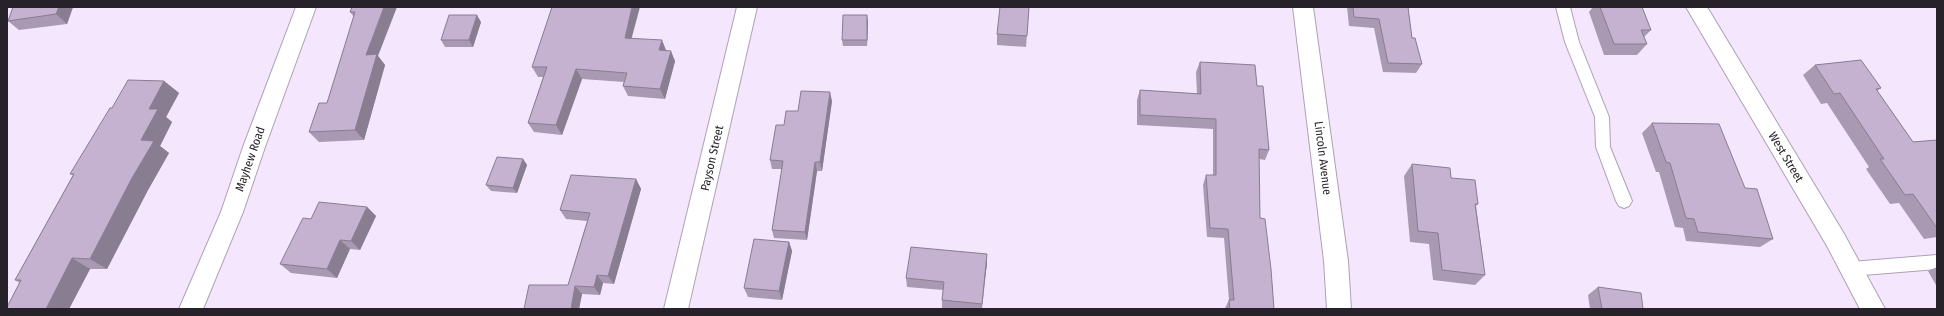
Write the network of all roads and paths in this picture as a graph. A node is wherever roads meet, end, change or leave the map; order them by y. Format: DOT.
graph roads {
  1 [pos="306,7"];
  2 [pos="747,7"];
  3 [pos="1303,7"];
  4 [pos="1563,7"];
  5 [pos="1696,7"];
  6 [pos="1624,201"];
  7 [pos="1937,262"];
  8 [pos="1851,269"];
  9 [pos="191,309"];
  10 [pos="676,309"];
  11 [pos="1339,309"];
  12 [pos="1873,309"];
  1 -- 9 [label="street, Mayhew Road"];
  2 -- 10 [label="street, Payson Street"];
  3 -- 11 [label="street, Lincoln Avenue"];
  4 -- 6 [label="lane"];
  5 -- 8 [label="street, West Street"];
  7 -- 8 [label="lane"];
  8 -- 12 [label="street, West Street"];
}
